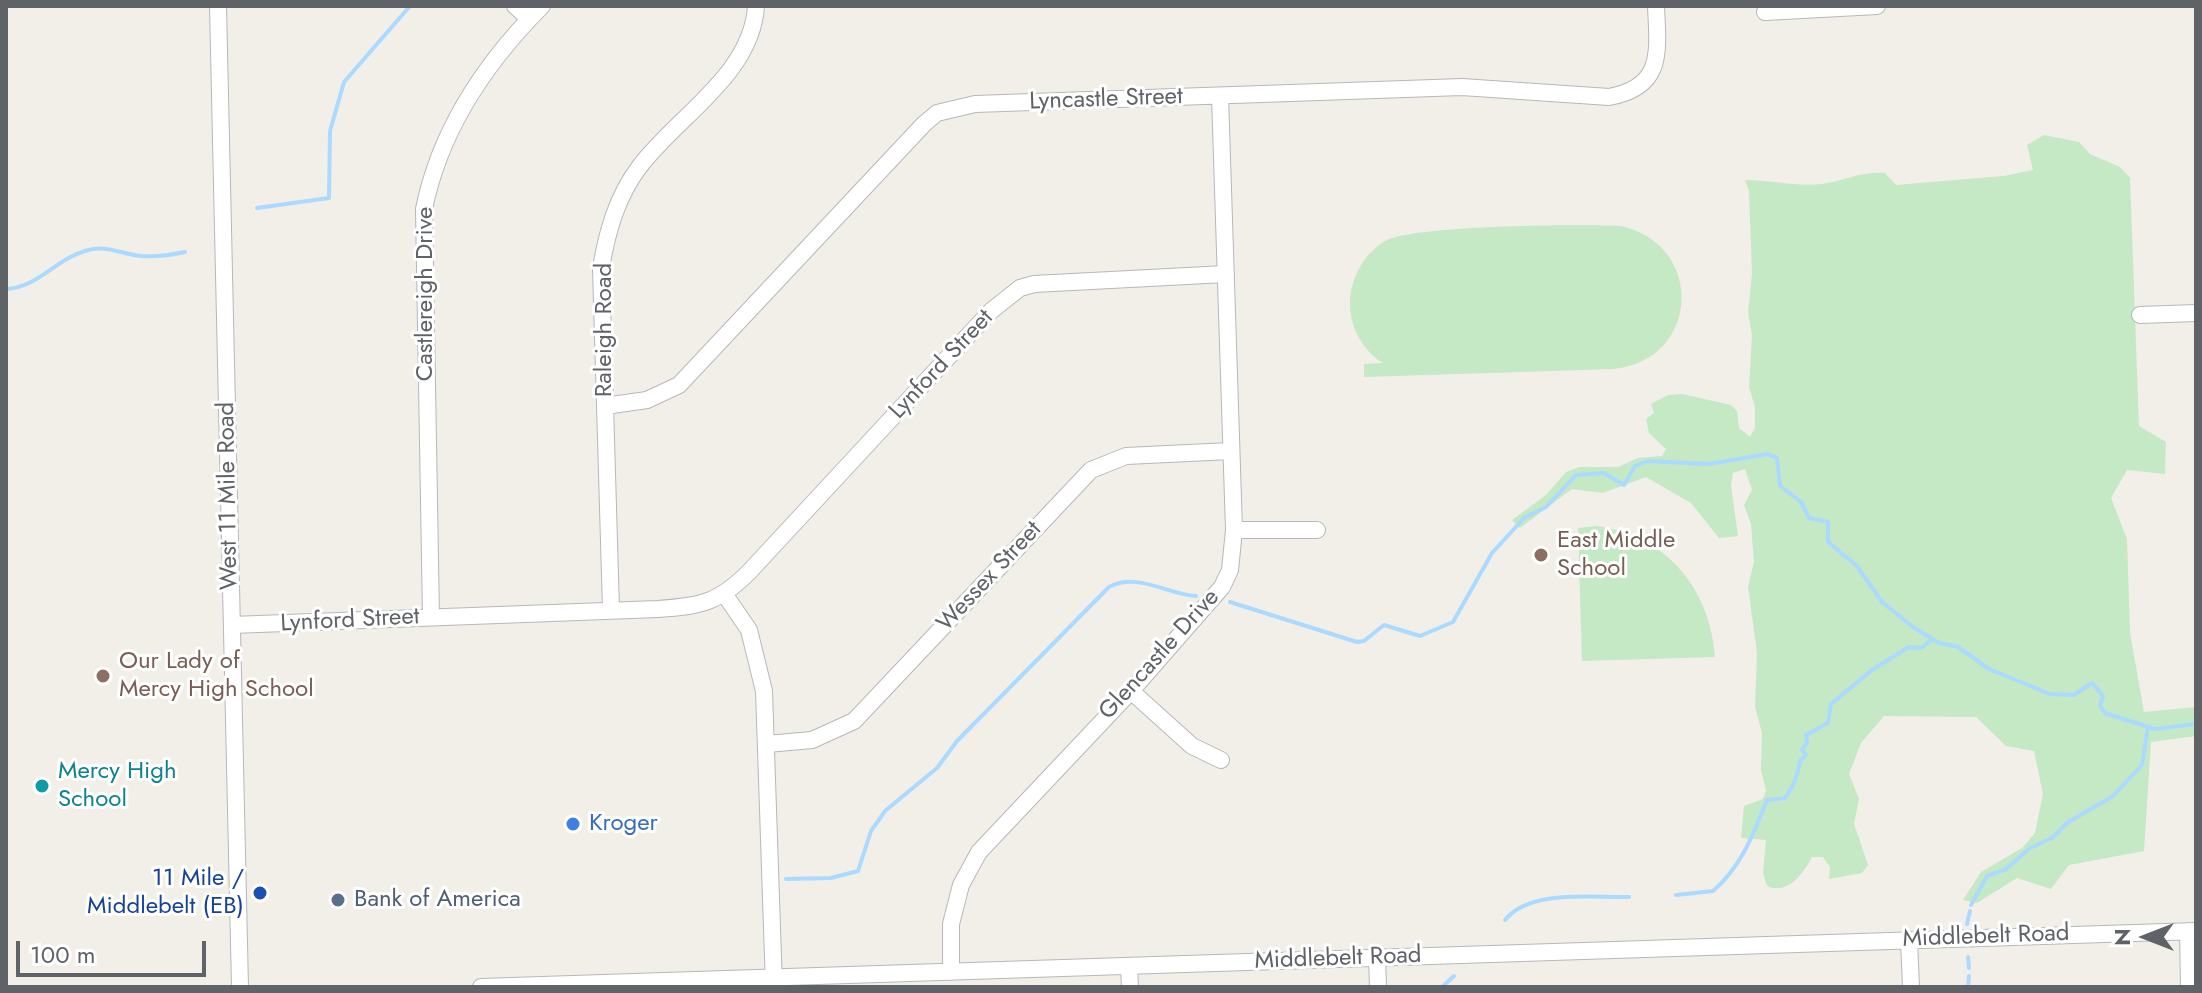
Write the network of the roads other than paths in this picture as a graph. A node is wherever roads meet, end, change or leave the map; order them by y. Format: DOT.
graph roads {
  1 [pos="218,6"];
  2 [pos="515,6"];
  3 [pos="542,6"];
  4 [pos="756,6"];
  5 [pos="1656,6"];
  6 [pos="1877,6"];
  7 [pos="1765,12"];
  8 [pos="529,19"];
  9 [pos="1220,96"];
  10 [pos="1226,274"];
  11 [pos="2196,313"];
  12 [pos="2140,315"];
  13 [pos="605,406"];
  14 [pos="1230,451"];
  15 [pos="1234,530"];
  16 [pos="1317,530"];
  17 [pos="725,595"];
  18 [pos="611,610"];
  19 [pos="431,617"];
  20 [pos="232,625"];
  21 [pos="1131,691"];
  22 [pos="767,744"];
  23 [pos="1221,760"];
  24 [pos="2192,931"];
  25 [pos="1909,940"];
  26 [pos="1377,958"];
  27 [pos="1129,966"];
  28 [pos="951,972"];
  29 [pos="774,983"];
  30 [pos="240,987"];
  31 [pos="481,987"];
  32 [pos="1130,987"];
  33 [pos="1378,987"];
  34 [pos="1911,987"];
  35 [pos="2189,987"];
  1 -- 20 [label="street, West 11 Mile Road"];
  2 -- 8 [label="street"];
  3 -- 8 [label="street, Castlereigh Drive"];
  4 -- 13 [label="street, Raleigh Road"];
  5 -- 9 [label="street, Lyncastle Street"];
  6 -- 7 [label="street"];
  8 -- 19 [label="street, Castlereigh Drive"];
  9 -- 10 [label="street, Glencastle Drive"];
  9 -- 13 [label="street, Lyncastle Street"];
  10 -- 14 [label="street, Glencastle Drive"];
  10 -- 17 [label="street, Lynford Street"];
  11 -- 12 [label="street"];
  13 -- 18 [label="street, Raleigh Road"];
  14 -- 15 [label="street, Glencastle Drive"];
  14 -- 22 [label="street, Wessex Street"];
  15 -- 16 [label="street"];
  15 -- 21 [label="street, Glencastle Drive"];
  17 -- 18 [label="street, Lynford Street"];
  17 -- 22 [label="street"];
  18 -- 19 [label="street, Lynford Street"];
  19 -- 20 [label="street, Lynford Street"];
  20 -- 30 [label="street, West 11 Mile Road"];
  21 -- 23 [label="street"];
  21 -- 28 [label="street, Glencastle Drive"];
  22 -- 29 [label="street"];
  24 -- 25 [label="street, Middlebelt Road"];
  24 -- 35 [label="street"];
  25 -- 26 [label="street, Middlebelt Road"];
  25 -- 34 [label="street"];
  26 -- 27 [label="street, Middlebelt Road"];
  26 -- 33 [label="street"];
  27 -- 28 [label="street, Middlebelt Road"];
  27 -- 32 [label="street"];
  28 -- 29 [label="street, Middlebelt Road"];
  29 -- 31 [label="street, Middlebelt Road"];
}
